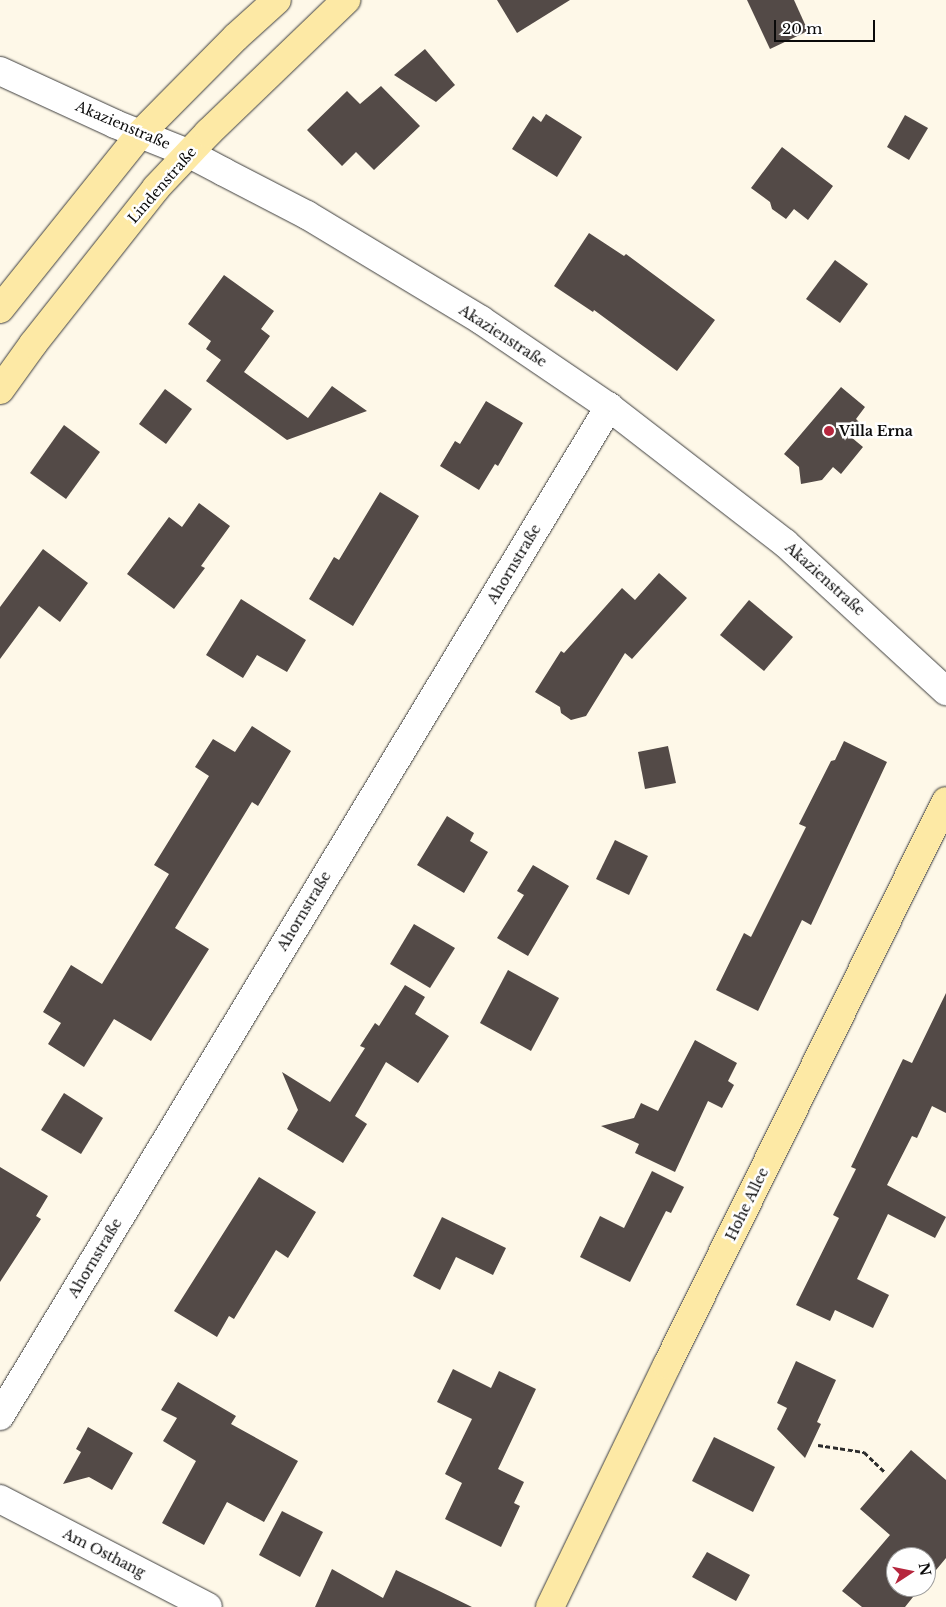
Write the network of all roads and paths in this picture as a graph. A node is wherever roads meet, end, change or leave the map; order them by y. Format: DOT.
graph roads {
  1 [pos="277,0"];
  2 [pos="346,0"];
  3 [pos="0,71"];
  4 [pos="140,134"];
  5 [pos="188,153"];
  6 [pos="0,309"];
  7 [pos="0,390"];
  8 [pos="609,407"];
  9 [pos="946,691"];
  10 [pos="946,801"];
  11 [pos="0,1416"];
  12 [pos="818,1445"];
  13 [pos="885,1472"];
  14 [pos="0,1499"];
  15 [pos="208,1607"];
  16 [pos="550,1607"];
  1 -- 4 [label="street"];
  2 -- 5 [label="street, Lindenstraße"];
  3 -- 4 [label="street, Akazienstraße"];
  4 -- 5 [label="street, Akazienstraße"];
  4 -- 6 [label="street"];
  5 -- 7 [label="street, Lindenstraße"];
  5 -- 8 [label="street, Akazienstraße"];
  8 -- 9 [label="street, Akazienstraße"];
  8 -- 11 [label="street, Ahornstraße"];
  10 -- 16 [label="street, Hohe Allee"];
  12 -- 13 [label="path"];
  14 -- 15 [label="street, Am Osthang"];
}
